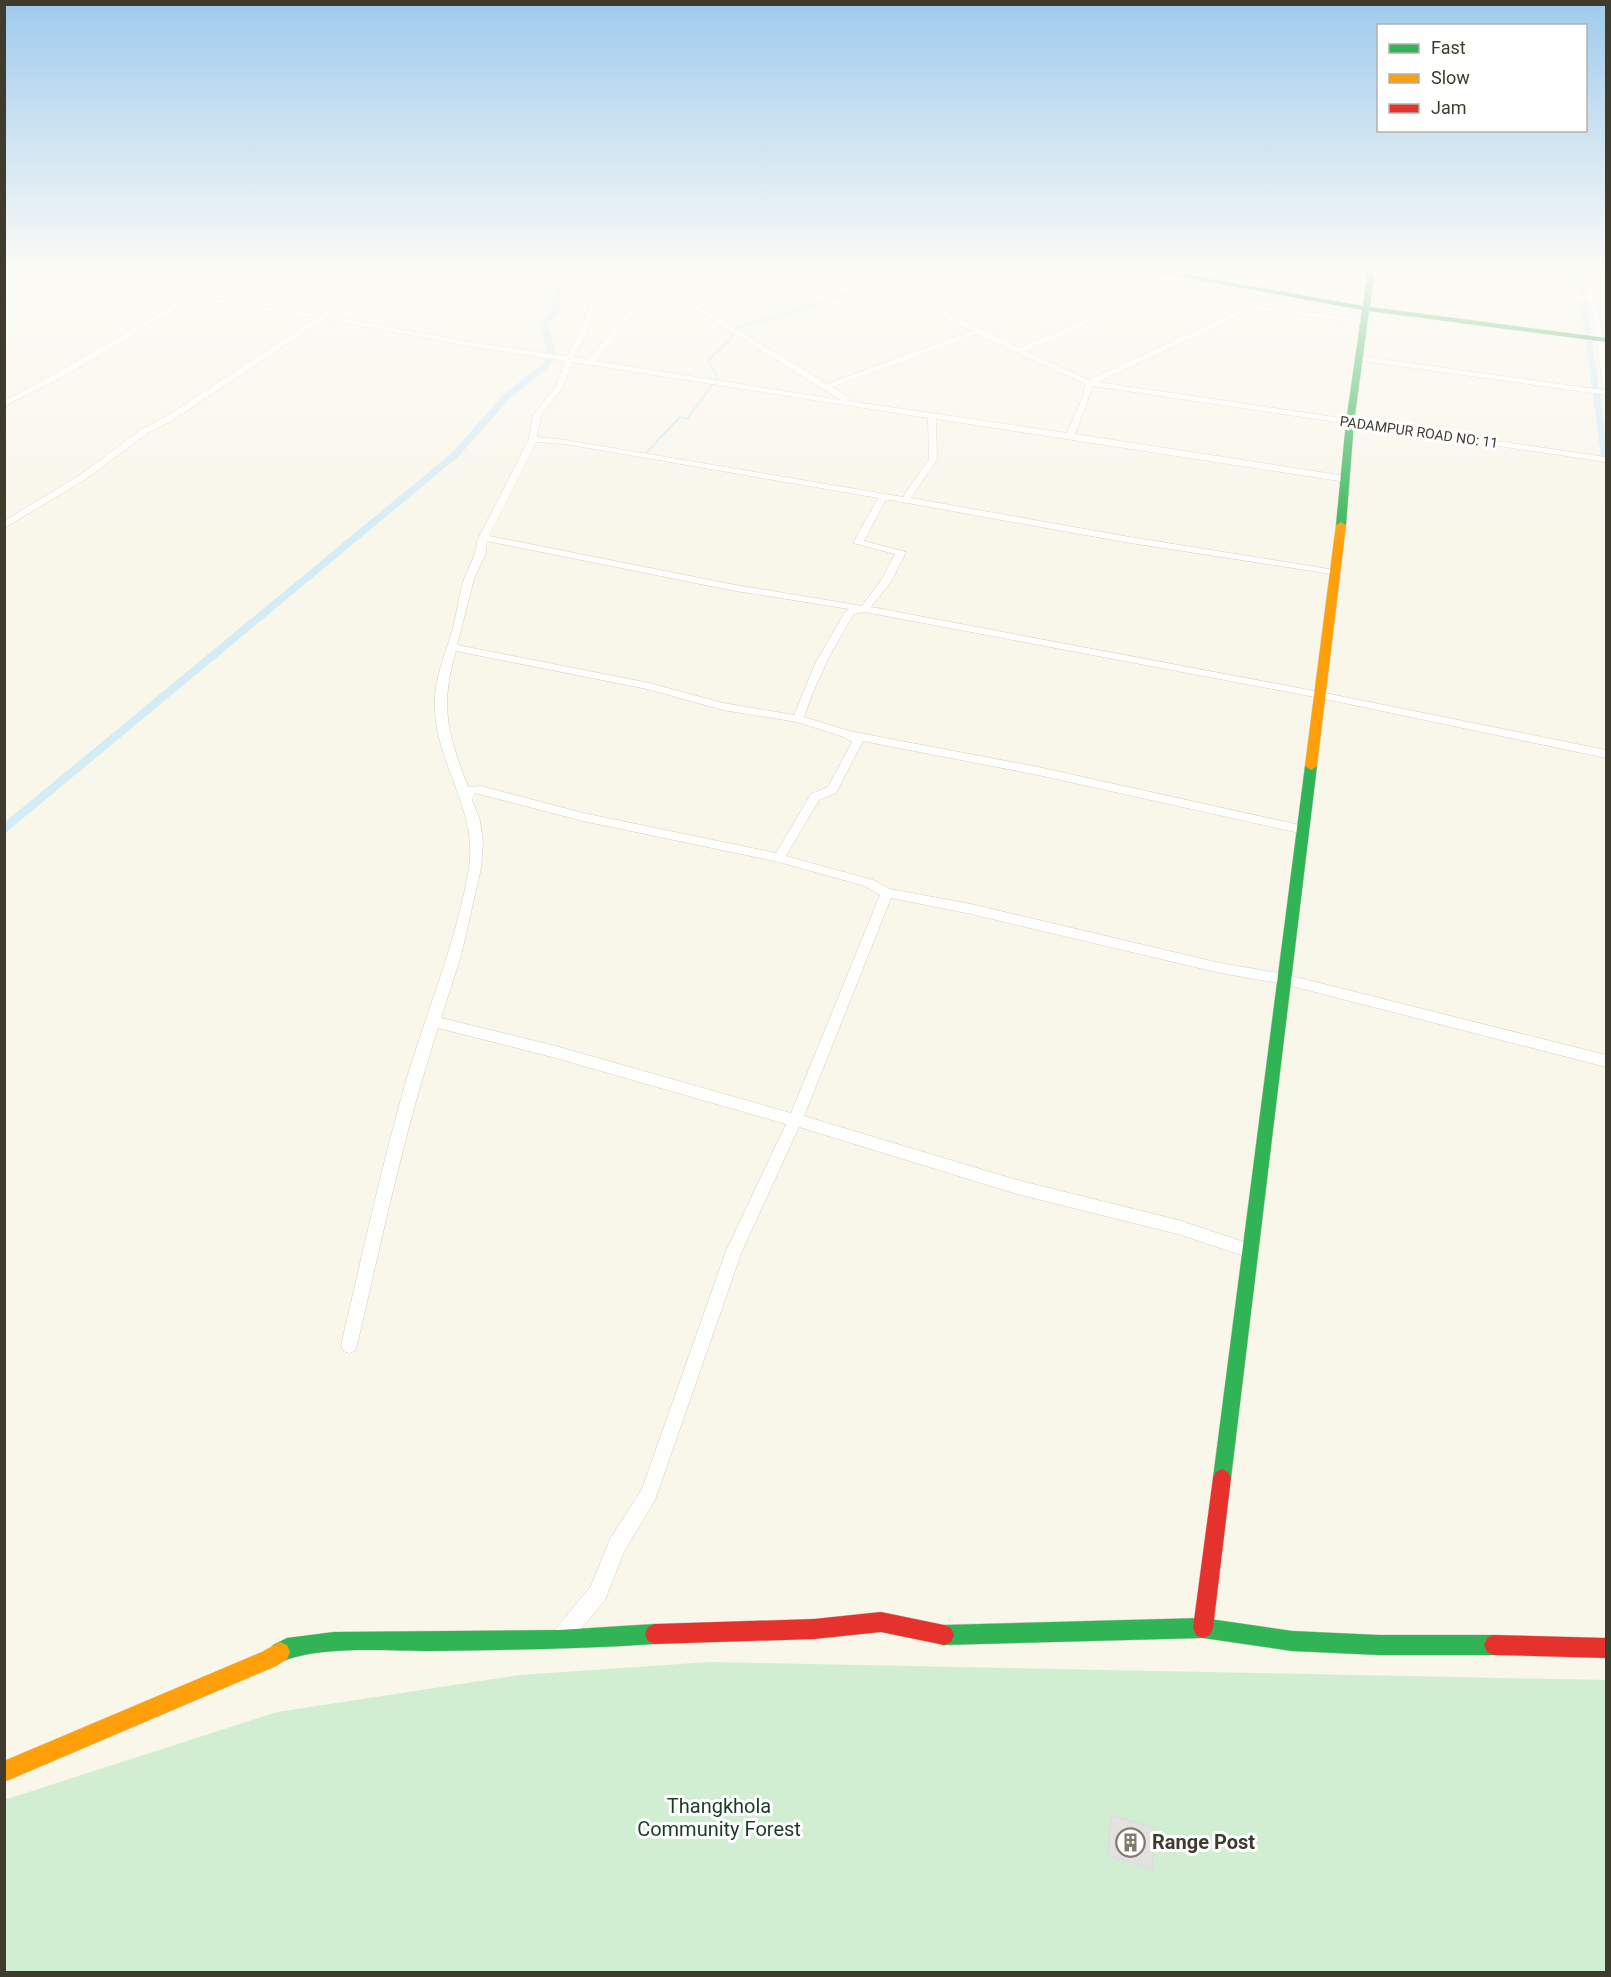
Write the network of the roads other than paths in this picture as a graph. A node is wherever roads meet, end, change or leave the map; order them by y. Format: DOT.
graph roads {
  1 [pos="76,363"];
  2 [pos="253,363"];
  3 [pos="569,363"];
  4 [pos="603,363"];
  5 [pos="788,363"];
  6 [pos="890,363"];
  7 [pos="1048,363"];
  8 [pos="1131,363"];
  9 [pos="1358,363"];
  10 [pos="1398,363"];
  11 [pos="1605,363"];
  12 [pos="1089,383"];
  13 [pos="828,386"];
  14 [pos="1606,391"];
  15 [pos="850,402"];
  16 [pos="4,404"];
  17 [pos="934,416"];
  18 [pos="1350,422"];
  19 [pos="1070,436"];
  20 [pos="533,438"];
  21 [pos="1606,460"];
  22 [pos="1346,479"];
  23 [pos="889,498"];
  24 [pos="905,500"];
  25 [pos="4,525"];
  26 [pos="485,538"];
  27 [pos="1335,573"];
  28 [pos="865,609"];
  29 [pos="450,647"];
  30 [pos="1320,695"];
  31 [pos="798,719"];
  32 [pos="848,734"];
  33 [pos="1606,754"];
  34 [pos="467,798"];
  35 [pos="1304,830"];
  36 [pos="779,858"];
  37 [pos="887,892"];
  38 [pos="1284,979"];
  39 [pos="432,1021"];
  40 [pos="1606,1061"];
  41 [pos="795,1120"];
  42 [pos="1250,1251"];
  43 [pos="350,1345"];
  44 [pos="1203,1628"];
  45 [pos="558,1641"];
  46 [pos="1606,1648"];
  47 [pos="4,1772"];
  1 -- 16 [label="street"];
  2 -- 25 [label="street"];
  3 -- 20 [label="street"];
  4 -- 15 [label="street"];
  5 -- 13 [label="street"];
  6 -- 13 [label="street"];
  7 -- 12 [label="street, PADAMPUR ROAD NO: 11"];
  8 -- 12 [label="street"];
  9 -- 18 [label="street"];
  10 -- 14 [label="street"];
  11 -- 14 [label="street"];
  12 -- 18 [label="street, PADAMPUR ROAD NO: 11"];
  12 -- 19 [label="street"];
  13 -- 15 [label="street"];
  15 -- 17 [label="street"];
  17 -- 19 [label="street"];
  17 -- 24 [label="street"];
  18 -- 21 [label="street, PADAMPUR ROAD NO: 11"];
  18 -- 22 [label="street"];
  19 -- 22 [label="street"];
  20 -- 23 [label="street"];
  20 -- 26 [label="street"];
  22 -- 27 [label="street"];
  23 -- 24 [label="street"];
  23 -- 28 [label="street"];
  24 -- 27 [label="street"];
  26 -- 28 [label="street"];
  26 -- 29 [label="street"];
  27 -- 30 [label="street"];
  28 -- 30 [label="street"];
  28 -- 31 [label="street"];
  29 -- 31 [label="street"];
  29 -- 34 [label="street"];
  30 -- 33 [label="street"];
  30 -- 35 [label="street"];
  31 -- 32 [label="street"];
  32 -- 35 [label="street"];
  32 -- 36 [label="street"];
  34 -- 36 [label="street"];
  34 -- 39 [label="street"];
  35 -- 38 [label="street"];
  36 -- 37 [label="street"];
  37 -- 38 [label="street"];
  37 -- 41 [label="street"];
  38 -- 40 [label="street"];
  38 -- 42 [label="street"];
  39 -- 41 [label="street"];
  39 -- 43 [label="street"];
  41 -- 42 [label="street"];
  41 -- 45 [label="street"];
  42 -- 44 [label="street"];
  44 -- 45 [label="street"];
  44 -- 46 [label="street"];
  45 -- 47 [label="street"];
}
